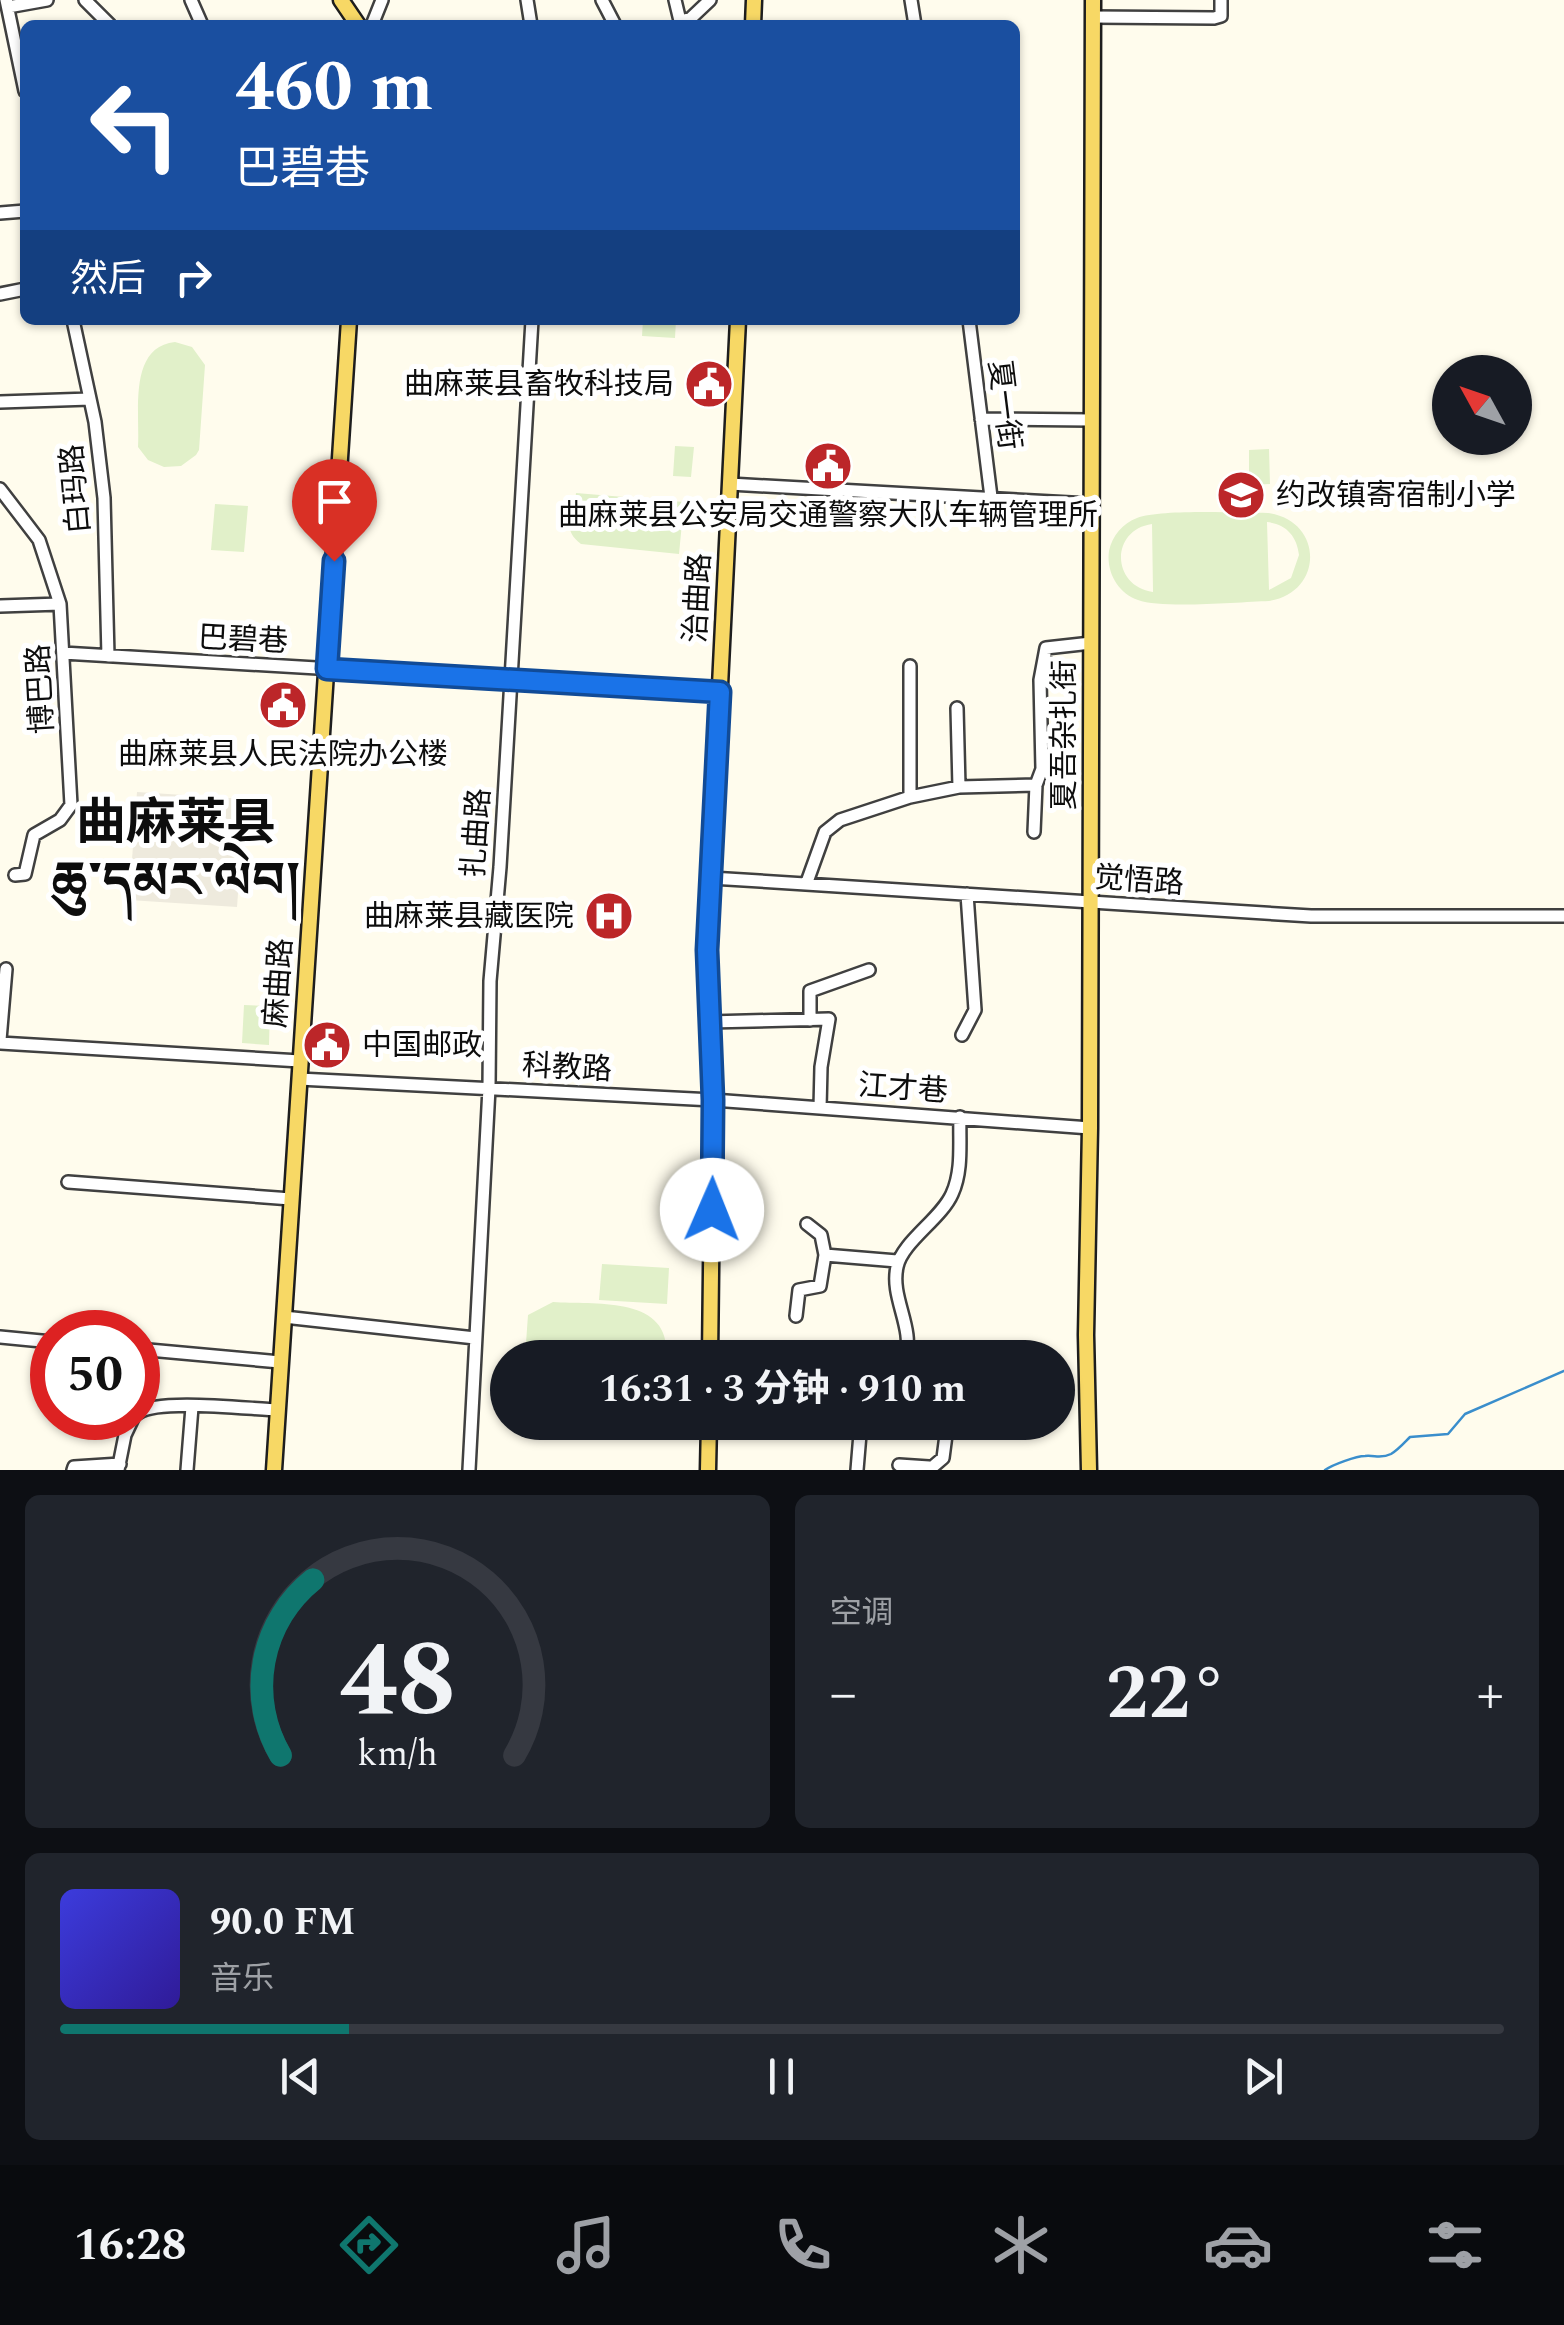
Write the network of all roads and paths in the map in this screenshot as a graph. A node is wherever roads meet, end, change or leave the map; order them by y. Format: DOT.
graph roads {
  1 [pos="47,0"];
  2 [pos="84,0"];
  3 [pos="710,0"];
  4 [pos="1093,0"];
  5 [pos="1221,0"];
  6 [pos="7,4"];
  7 [pos="1093,17"];
  8 [pos="105,20"];
  9 [pos="687,20"];
  10 [pos="20,66"];
  11 [pos="74,325"];
  12 [pos="349,325"];
  13 [pos="532,325"];
  14 [pos="738,325"];
  15 [pos="970,325"];
  16 [pos="90,399"];
  17 [pos="0,402"];
  18 [pos="981,419"];
  19 [pos="1090,420"];
  20 [pos="730,484"];
  21 [pos="0,489"];
  22 [pos="991,497"];
  23 [pos="1090,504"];
  24 [pos="60,604"];
  25 [pos="0,606"];
  26 [pos="1092,643"];
  27 [pos="63,653"];
  28 [pos="108,656"];
  29 [pos="910,666"];
  30 [pos="327,669"];
  31 [pos="511,678"];
  32 [pos="720,692"];
  33 [pos="957,708"];
  34 [pos="1036,784"];
  35 [pos="959,788"];
  36 [pos="910,796"];
  37 [pos="1034,832"];
  38 [pos="14,875"];
  39 [pos="711,878"];
  40 [pos="806,882"];
  41 [pos="967,894"];
  42 [pos="1091,902"];
  43 [pos="1564,916"];
  44 [pos="6,969"];
  45 [pos="869,970"];
  46 [pos="810,1020"];
  47 [pos="709,1022"];
  48 [pos="962,1035"];
  49 [pos="0,1041"];
  50 [pos="300,1061"];
  51 [pos="299,1079"];
  52 [pos="489,1088"];
  53 [pos="713,1100"];
  54 [pos="820,1108"];
  55 [pos="960,1117"];
  56 [pos="1090,1128"];
  57 [pos="68,1182"];
  58 [pos="291,1199"];
  59 [pos="807,1224"];
  60 [pos="826,1255"];
  61 [pos="897,1262"];
  62 [pos="796,1316"];
  63 [pos="284,1317"];
  64 [pos="0,1338"];
  65 [pos="475,1338"];
  66 [pos="30,1340"];
  67 [pos="710,1340"];
  68 [pos="909,1340"];
  69 [pos="160,1352"];
  70 [pos="280,1362"];
  71 [pos="160,1407"];
  72 [pos="192,1407"];
  73 [pos="278,1410"];
  74 [pos="124,1440"];
  75 [pos="709,1440"];
  76 [pos="860,1440"];
  77 [pos="945,1440"];
  78 [pos="899,1465"];
  79 [pos="119,1467"];
  80 [pos="929,1468"];
  81 [pos="72,1470"];
  82 [pos="187,1470"];
  83 [pos="274,1470"];
  84 [pos="469,1470"];
  85 [pos="708,1470"];
  86 [pos="857,1470"];
  87 [pos="1090,1470"];
  1 -- 6 [label="street"];
  2 -- 8 [label="street"];
  3 -- 9 [label="street"];
  4 -- 7 [label="main road, 夏吾杂扎街"];
  5 -- 7 [label="street"];
  6 -- 10 [label="street"];
  7 -- 19 [label="main road, 夏吾杂扎街"];
  11 -- 16 [label="street, 白玛路"];
  12 -- 30 [label="main road, 麻曲路"];
  13 -- 31 [label="street, 扎曲路"];
  14 -- 20 [label="main road, 治曲路"];
  15 -- 18 [label="street, 夏一街"];
  16 -- 17 [label="street"];
  16 -- 28 [label="street, 白玛路"];
  18 -- 19 [label="street"];
  18 -- 22 [label="street, 夏一街"];
  19 -- 23 [label="main road, 夏吾杂扎街"];
  20 -- 22 [label="street"];
  20 -- 32 [label="main road, 治曲路"];
  21 -- 24 [label="street, 博巴路"];
  22 -- 23 [label="street"];
  23 -- 26 [label="main road, 夏吾杂扎街"];
  24 -- 25 [label="street"];
  24 -- 27 [label="street, 博巴路"];
  26 -- 34 [label="street"];
  26 -- 42 [label="main road, 夏吾杂扎街"];
  27 -- 28 [label="street, 巴碧巷"];
  27 -- 38 [label="street, 博巴路"];
  28 -- 30 [label="street, 巴碧巷"];
  29 -- 36 [label="street"];
  30 -- 31 [label="street, 巴碧巷"];
  30 -- 50 [label="main road, 麻曲路"];
  31 -- 32 [label="street, 巴碧巷"];
  31 -- 52 [label="street, 扎曲路"];
  32 -- 39 [label="main road, 治曲路"];
  33 -- 35 [label="street"];
  34 -- 35 [label="street"];
  34 -- 37 [label="street"];
  35 -- 36 [label="street"];
  36 -- 40 [label="street"];
  39 -- 40 [label="street, 觉悟路"];
  39 -- 47 [label="main road, 治曲路"];
  40 -- 41 [label="street, 觉悟路"];
  41 -- 42 [label="street, 觉悟路"];
  41 -- 48 [label="street"];
  42 -- 43 [label="street, 觉悟路"];
  42 -- 56 [label="main road, 夏吾杂扎街"];
  44 -- 49 [label="street"];
  45 -- 46 [label="street"];
  46 -- 47 [label="street"];
  46 -- 54 [label="street"];
  47 -- 53 [label="main road, 治曲路"];
  49 -- 50 [label="street"];
  50 -- 51 [label="main road, 麻曲路"];
  51 -- 52 [label="street, 科教路"];
  51 -- 58 [label="main road, 麻曲路"];
  52 -- 53 [label="street, 科教路"];
  52 -- 65 [label="street, 扎曲路"];
  53 -- 54 [label="street, 江才巷"];
  53 -- 67 [label="main road, 治曲路"];
  54 -- 55 [label="street, 江才巷"];
  55 -- 56 [label="street, 江才巷"];
  55 -- 61 [label="street"];
  56 -- 87 [label="main road, 夏吾杂扎街"];
  57 -- 58 [label="street"];
  58 -- 63 [label="main road, 麻曲路"];
  59 -- 60 [label="street"];
  60 -- 61 [label="street"];
  60 -- 62 [label="street"];
  61 -- 68 [label="street"];
  63 -- 65 [label="street"];
  63 -- 70 [label="main road, 麻曲路"];
  64 -- 66 [label="street"];
  65 -- 84 [label="street, 扎曲路"];
  69 -- 70 [label="street"];
  70 -- 73 [label="main road, 麻曲路"];
  71 -- 72 [label="street"];
  72 -- 73 [label="street"];
  72 -- 82 [label="street"];
  73 -- 83 [label="main road, 麻曲路"];
  74 -- 79 [label="street"];
  75 -- 85 [label="main road"];
  76 -- 86 [label="street"];
  77 -- 80 [label="street"];
  78 -- 80 [label="street"];
  79 -- 81 [label="street"];
}
